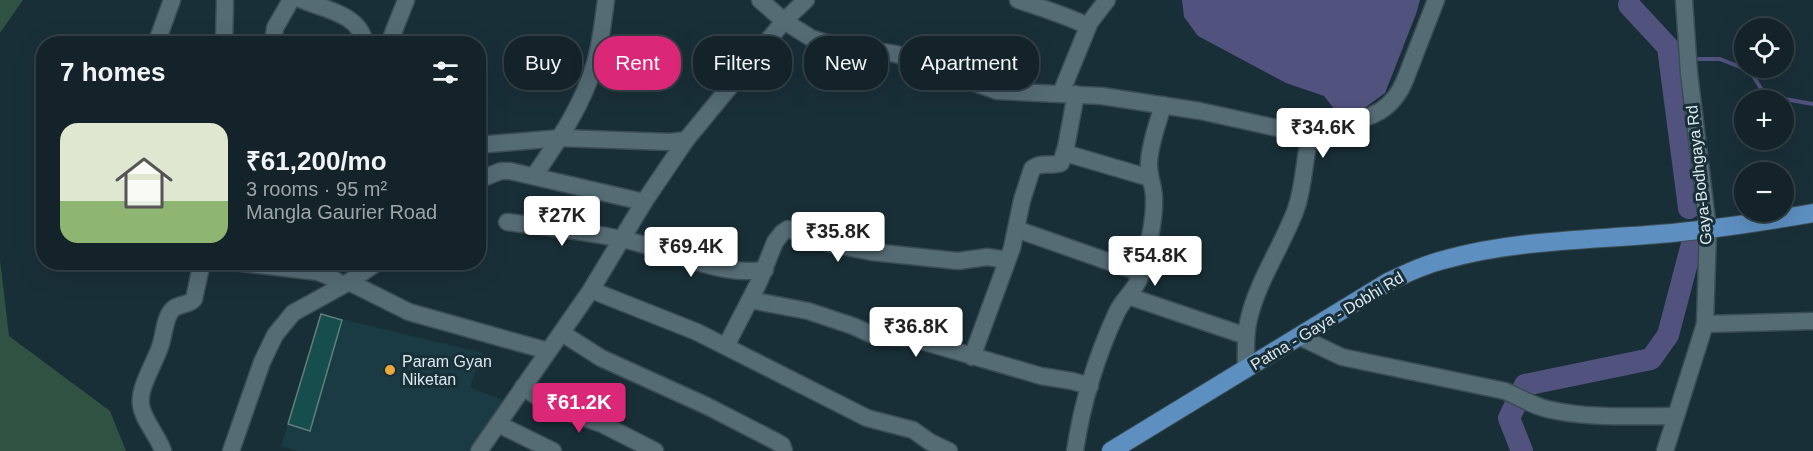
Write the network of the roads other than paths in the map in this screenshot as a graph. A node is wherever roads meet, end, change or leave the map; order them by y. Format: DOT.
graph roads {
  1 [pos="172,0"];
  2 [pos="225,0"];
  3 [pos="291,0"];
  4 [pos="302,0"];
  5 [pos="406,0"];
  6 [pos="606,0"];
  7 [pos="760,0"];
  8 [pos="806,0"];
  9 [pos="1018,0"];
  10 [pos="1107,0"];
  11 [pos="1436,0"];
  12 [pos="1684,0"];
  13 [pos="784,21"];
  14 [pos="1088,26"];
  15 [pos="159,36"];
  16 [pos="224,36"];
  17 [pos="274,36"];
  18 [pos="361,36"];
  19 [pos="394,36"];
  20 [pos="1068,93"];
  21 [pos="1163,105"];
  22 [pos="1312,128"];
  23 [pos="561,138"];
  24 [pos="686,140"];
  25 [pos="486,144"];
  26 [pos="1065,153"];
  27 [pos="534,176"];
  28 [pos="486,177"];
  29 [pos="1150,178"];
  30 [pos="644,202"];
  31 [pos="1813,213"];
  32 [pos="507,222"];
  33 [pos="1016,229"];
  34 [pos="1708,229"];
  35 [pos="622,239"];
  36 [pos="1007,260"];
  37 [pos="200,270"];
  38 [pos="301,270"];
  39 [pos="366,270"];
  40 [pos="765,270"];
  41 [pos="1141,273"];
  42 [pos="346,284"];
  43 [pos="591,290"];
  44 [pos="1128,296"];
  45 [pos="750,300"];
  46 [pos="1813,321"];
  47 [pos="1705,324"];
  48 [pos="562,333"];
  49 [pos="1246,336"];
  50 [pos="1300,337"];
  51 [pos="726,346"];
  52 [pos="548,351"];
  53 [pos="972,357"];
  54 [pos="1246,369"];
  55 [pos="1090,386"];
  56 [pos="523,387"];
  57 [pos="1676,416"];
  58 [pos="498,424"];
  59 [pos="163,451"];
  60 [pos="231,451"];
  61 [pos="479,451"];
  62 [pos="554,451"];
  63 [pos="655,451"];
  64 [pos="784,451"];
  65 [pos="949,451"];
  66 [pos="1075,451"];
  67 [pos="1111,451"];
  68 [pos="1665,451"];
  1 -- 15 [label="street"];
  2 -- 16 [label="street"];
  3 -- 17 [label="street"];
  4 -- 18 [label="street"];
  5 -- 19 [label="street"];
  6 -- 23 [label="street"];
  7 -- 13 [label="street"];
  8 -- 13 [label="street"];
  9 -- 14 [label="street"];
  10 -- 14 [label="street"];
  11 -- 22 [label="street"];
  12 -- 34 [label="street, Gaya-Bodhgaya Rd"];
  13 -- 20 [label="street"];
  13 -- 24 [label="street"];
  14 -- 20 [label="street"];
  20 -- 21 [label="street"];
  20 -- 26 [label="street"];
  21 -- 22 [label="street"];
  21 -- 29 [label="street"];
  22 -- 49 [label="street"];
  23 -- 24 [label="street"];
  23 -- 25 [label="street"];
  23 -- 27 [label="street"];
  24 -- 30 [label="street"];
  26 -- 29 [label="street"];
  26 -- 33 [label="street"];
  27 -- 28 [label="street"];
  27 -- 30 [label="street"];
  29 -- 41 [label="street"];
  30 -- 35 [label="street"];
  31 -- 34 [label="main road, Patna - Gaya - Dobhi Rd"];
  32 -- 35 [label="street"];
  33 -- 36 [label="street"];
  33 -- 41 [label="street"];
  34 -- 47 [label="street, Gaya-Bodhgaya Rd"];
  34 -- 50 [label="main road, Patna - Gaya - Dobhi Rd"];
  35 -- 40 [label="street"];
  35 -- 43 [label="street"];
  36 -- 40 [label="street"];
  36 -- 53 [label="street"];
  37 -- 59 [label="street"];
  38 -- 42 [label="street"];
  39 -- 42 [label="street"];
  40 -- 45 [label="street"];
  41 -- 44 [label="street"];
  42 -- 52 [label="street"];
  42 -- 60 [label="street"];
  43 -- 48 [label="street"];
  43 -- 51 [label="street"];
  44 -- 49 [label="street"];
  44 -- 55 [label="street"];
  45 -- 51 [label="street"];
  45 -- 53 [label="street"];
  46 -- 47 [label="street"];
  47 -- 57 [label="street, Gaya-Bodhgaya Rd"];
  48 -- 52 [label="street"];
  48 -- 64 [label="street"];
  49 -- 54 [label="street"];
  50 -- 54 [label="main road, Patna - Gaya - Dobhi Rd"];
  50 -- 57 [label="street"];
  51 -- 65 [label="street"];
  52 -- 56 [label="street"];
  53 -- 55 [label="street"];
  54 -- 67 [label="main road, Patna - Gaya - Dobhi Rd"];
  55 -- 66 [label="street"];
  56 -- 58 [label="street"];
  56 -- 63 [label="street"];
  57 -- 68 [label="street, Gaya-Bodhgaya Rd"];
  58 -- 61 [label="street"];
  58 -- 62 [label="street"];
}
